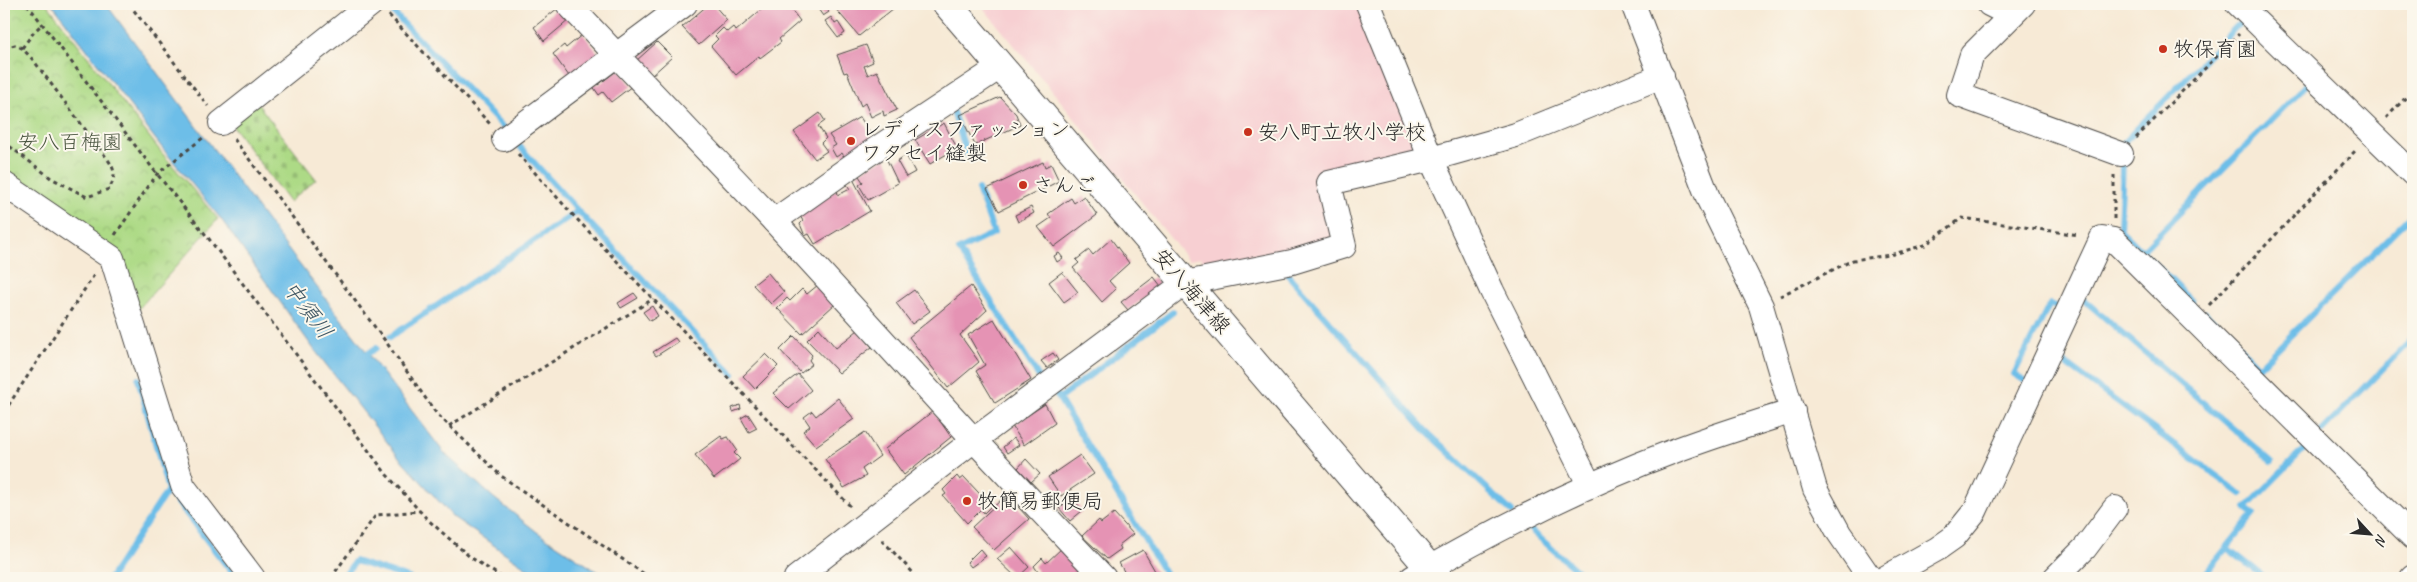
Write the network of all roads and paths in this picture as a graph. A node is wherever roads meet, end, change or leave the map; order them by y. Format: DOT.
graph roads {
  1 [pos="27,4"];
  2 [pos="129,4"];
  3 [pos="568,4"];
  4 [pos="685,4"];
  5 [pos="947,4"];
  6 [pos="1368,4"];
  7 [pos="1633,4"];
  8 [pos="1989,4"];
  9 [pos="378,7"];
  10 [pos="2017,10"];
  11 [pos="2246,11"];
  12 [pos="43,24"];
  13 [pos="4,48"];
  14 [pos="22,48"];
  15 [pos="616,56"];
  16 [pos="1000,67"];
  17 [pos="1662,76"];
  18 [pos="2413,90"];
  19 [pos="217,127"];
  20 [pos="2371,133"];
  21 [pos="504,139"];
  22 [pos="4,142"];
  23 [pos="2121,154"];
  24 [pos="1431,159"];
  25 [pos="157,174"];
  26 [pos="2413,174"];
  27 [pos="4,184"];
  28 [pos="774,221"];
  29 [pos="2108,239"];
  30 [pos="105,253"];
  31 [pos="1185,283"];
  32 [pos="653,300"];
  33 [pos="1761,306"];
  34 [pos="2194,320"];
  35 [pos="1792,411"];
  36 [pos="4,412"];
  37 [pos="449,426"];
  38 [pos="974,440"];
  39 [pos="1590,486"];
  40 [pos="2115,508"];
  41 [pos="420,511"];
  42 [pos="868,524"];
  43 [pos="2413,537"];
  44 [pos="1426,575"];
  45 [pos="253,578"];
  46 [pos="331,578"];
  47 [pos="503,578"];
  48 [pos="650,578"];
  49 [pos="796,578"];
  50 [pos="918,578"];
  51 [pos="1104,578"];
  52 [pos="1870,578"];
  53 [pos="1885,578"];
  54 [pos="2055,578"];
  1 -- 12 [label="path"];
  2 -- 19 [label="path"];
  3 -- 15 [label="street"];
  4 -- 15 [label="street"];
  5 -- 16 [label="main road, 安八海津線"];
  6 -- 24 [label="street"];
  7 -- 17 [label="street"];
  8 -- 10 [label="street"];
  9 -- 19 [label="street"];
  9 -- 21 [label="path"];
  10 -- 23 [label="street"];
  11 -- 20 [label="street"];
  11 -- 23 [label="path"];
  12 -- 14 [label="path"];
  12 -- 25 [label="path"];
  13 -- 14 [label="path"];
  14 -- 22 [label="path"];
  15 -- 21 [label="street"];
  15 -- 28 [label="street"];
  16 -- 28 [label="street"];
  16 -- 31 [label="main road, 安八海津線"];
  17 -- 24 [label="street"];
  17 -- 33 [label="street"];
  18 -- 20 [label="path"];
  19 -- 25 [label="path"];
  19 -- 37 [label="path"];
  20 -- 26 [label="street"];
  20 -- 34 [label="path"];
  21 -- 32 [label="path"];
  23 -- 29 [label="path"];
  24 -- 31 [label="street"];
  24 -- 39 [label="street"];
  25 -- 30 [label="path"];
  25 -- 41 [label="path"];
  27 -- 30 [label="street"];
  28 -- 38 [label="street"];
  29 -- 33 [label="path"];
  29 -- 34 [label="street"];
  29 -- 53 [label="street"];
  30 -- 36 [label="path"];
  30 -- 45 [label="street"];
  31 -- 38 [label="street"];
  31 -- 44 [label="main road, 安八海津線"];
  32 -- 37 [label="path"];
  32 -- 42 [label="path"];
  33 -- 35 [label="street"];
  34 -- 43 [label="street"];
  35 -- 39 [label="street"];
  35 -- 52 [label="street"];
  37 -- 48 [label="path"];
  38 -- 42 [label="street"];
  38 -- 51 [label="street"];
  39 -- 44 [label="street"];
  40 -- 54 [label="street"];
  41 -- 46 [label="path"];
  41 -- 47 [label="path"];
  42 -- 49 [label="street"];
  42 -- 50 [label="path"];
}
